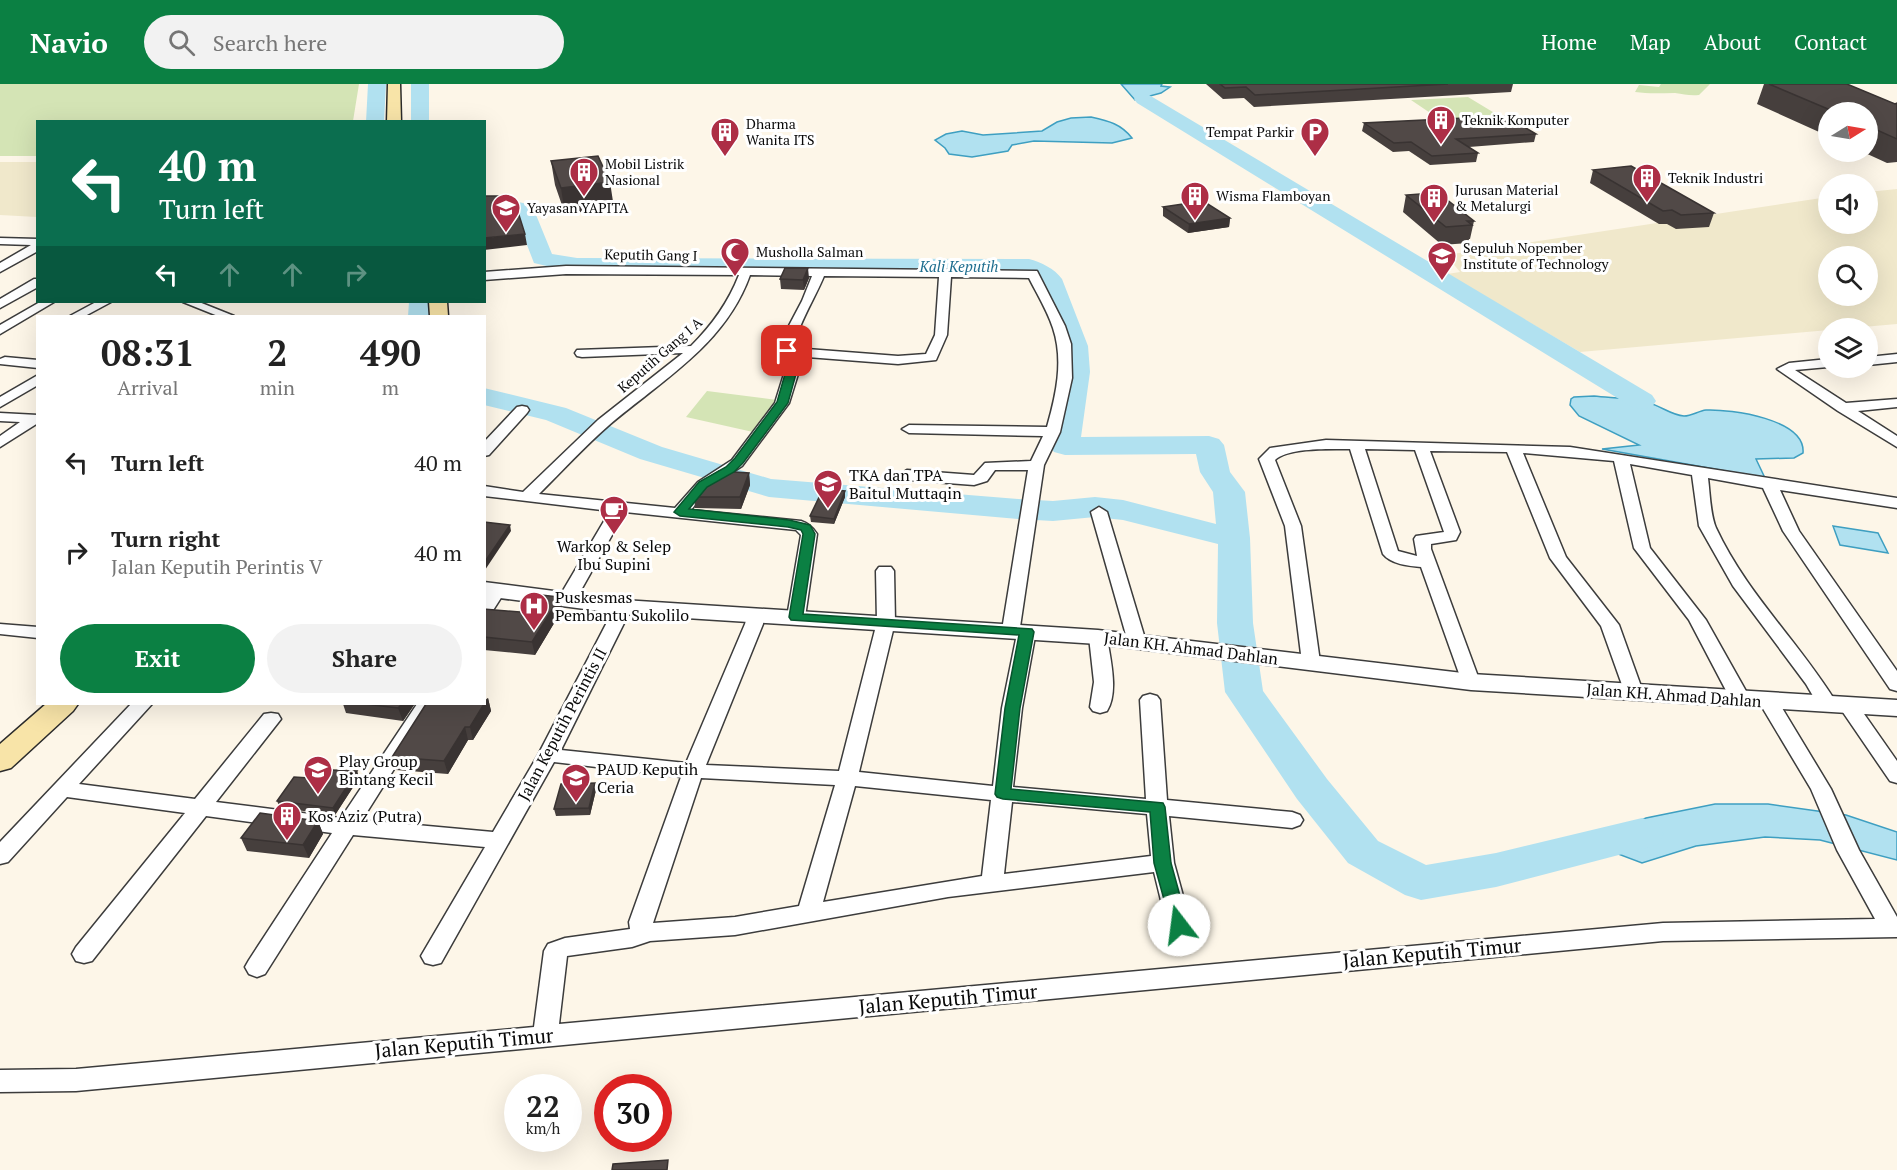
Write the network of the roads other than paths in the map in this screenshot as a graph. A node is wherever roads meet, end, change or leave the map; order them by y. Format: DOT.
graph roads {
  1 [pos="394,84"];
  2 [pos="394,120"];
  3 [pos="0,241"];
  4 [pos="36,244"];
  5 [pos="36,245"];
  6 [pos="0,268"];
  7 [pos="746,271"];
  8 [pos="819,272"];
  9 [pos="945,273"];
  10 [pos="486,276"];
  11 [pos="36,283"];
  12 [pos="46,303"];
  13 [pos="103,303"];
  14 [pos="192,303"];
  15 [pos="0,304"];
  16 [pos="78,315"];
  17 [pos="225,315"];
  18 [pos="0,330"];
  19 [pos="693,350"];
  20 [pos="787,351"];
  21 [pos="582,353"];
  22 [pos="1897,358"];
  23 [pos="1878,360"];
  24 [pos="5,362"];
  25 [pos="36,364"];
  26 [pos="1818,364"];
  27 [pos="36,380"];
  28 [pos="0,403"];
  29 [pos="1897,403"];
  30 [pos="1843,408"];
  31 [pos="522,410"];
  32 [pos="0,417"];
  33 [pos="36,419"];
  34 [pos="909,429"];
  35 [pos="1053,432"];
  36 [pos="0,443"];
  37 [pos="1897,443"];
  38 [pos="1356,444"];
  39 [pos="1421,446"];
  40 [pos="1513,448"];
  41 [pos="486,450"];
  42 [pos="1621,458"];
  43 [pos="1036,465"];
  44 [pos="1699,471"];
  45 [pos="907,475"];
  46 [pos="1769,484"];
  47 [pos="486,491"];
  48 [pos="528,498"];
  49 [pos="1897,503"];
  50 [pos="620,507"];
  51 [pos="680,512"];
  52 [pos="1099,512"];
  53 [pos="1425,556"];
  54 [pos="885,572"];
  55 [pos="491,590"];
  56 [pos="567,600"];
  57 [pos="486,605"];
  58 [pos="623,607"];
  59 [pos="755,614"];
  60 [pos="796,617"];
  61 [pos="886,622"];
  62 [pos="0,629"];
  63 [pos="1019,631"];
  64 [pos="36,633"];
  65 [pos="1098,637"];
  66 [pos="1137,642"];
  67 [pos="1311,662"];
  68 [pos="1471,682"];
  69 [pos="1897,686"];
  70 [pos="1632,692"];
  71 [pos="1150,700"];
  72 [pos="1741,700"];
  73 [pos="1769,702"];
  74 [pos="1838,704"];
  75 [pos="62,705"];
  76 [pos="141,705"];
  77 [pos="425,705"];
  78 [pos="1100,707"];
  79 [pos="1897,708"];
  80 [pos="271,719"];
  81 [pos="548,755"];
  82 [pos="1,759"];
  83 [pos="694,771"];
  84 [pos="1897,777"];
  85 [pos="847,778"];
  86 [pos="62,789"];
  87 [pos="1003,794"];
  88 [pos="1157,807"];
  89 [pos="200,808"];
  90 [pos="1292,820"];
  91 [pos="348,827"];
  92 [pos="500,840"];
  93 [pos="0,856"];
  94 [pos="1163,863"];
  95 [pos="992,885"];
  96 [pos="808,914"];
  97 [pos="1179,925"];
  98 [pos="644,927"];
  99 [pos="1894,929"];
  100 [pos="84,954"];
  101 [pos="433,956"];
  102 [pos="257,967"];
  103 [pos="545,1036"];
  104 [pos="0,1081"];
  1 -- 2 [label="main road"];
  3 -- 4 [label="street"];
  5 -- 6 [label="street"];
  7 -- 8 [label="street, Keputih Gang I"];
  7 -- 10 [label="street, Keputih Gang I"];
  7 -- 19 [label="street, Keputih Gang I A"];
  8 -- 9 [label="street, Keputih Gang I"];
  8 -- 20 [label="street"];
  9 -- 20 [label="street"];
  9 -- 35 [label="street, Keputih Gang I"];
  11 -- 15 [label="street"];
  12 -- 18 [label="street"];
  13 -- 16 [label="street"];
  14 -- 17 [label="street"];
  19 -- 21 [label="street"];
  19 -- 48 [label="street, Keputih Gang I A"];
  20 -- 51 [label="street"];
  22 -- 23 [label="street"];
  24 -- 25 [label="street"];
  26 -- 30 [label="street"];
  27 -- 28 [label="street"];
  29 -- 30 [label="street"];
  30 -- 37 [label="street"];
  31 -- 41 [label="street"];
  32 -- 33 [label="street"];
  33 -- 36 [label="street"];
  34 -- 35 [label="street"];
  35 -- 43 [label="street"];
  38 -- 39 [label="street"];
  38 -- 53 [label="street"];
  38 -- 67 [label="street"];
  39 -- 40 [label="street"];
  39 -- 53 [label="street"];
  40 -- 42 [label="street"];
  40 -- 70 [label="street"];
  42 -- 44 [label="street"];
  42 -- 72 [label="street"];
  43 -- 45 [label="street"];
  43 -- 63 [label="street"];
  44 -- 46 [label="street"];
  44 -- 74 [label="street"];
  46 -- 49 [label="street"];
  46 -- 69 [label="street"];
  47 -- 48 [label="street"];
  48 -- 50 [label="street"];
  50 -- 51 [label="street"];
  50 -- 56 [label="street"];
  51 -- 60 [label="street"];
  52 -- 66 [label="street"];
  53 -- 68 [label="street"];
  54 -- 61 [label="street"];
  55 -- 56 [label="street, Jalan KH. Ahmad Dahlan"];
  55 -- 57 [label="street"];
  56 -- 58 [label="street, Jalan KH. Ahmad Dahlan"];
  58 -- 59 [label="street, Jalan KH. Ahmad Dahlan"];
  58 -- 81 [label="street, Jalan Keputih Perintis II"];
  59 -- 60 [label="street, Jalan KH. Ahmad Dahlan"];
  59 -- 83 [label="street"];
  60 -- 61 [label="street, Jalan KH. Ahmad Dahlan"];
  61 -- 63 [label="street, Jalan KH. Ahmad Dahlan"];
  61 -- 85 [label="street"];
  62 -- 64 [label="street"];
  63 -- 65 [label="street, Jalan KH. Ahmad Dahlan"];
  63 -- 87 [label="street"];
  65 -- 66 [label="street, Jalan KH. Ahmad Dahlan"];
  65 -- 78 [label="street"];
  66 -- 67 [label="street, Jalan KH. Ahmad Dahlan"];
  67 -- 68 [label="street, Jalan KH. Ahmad Dahlan"];
  68 -- 70 [label="street, Jalan KH. Ahmad Dahlan"];
  70 -- 72 [label="street, Jalan KH. Ahmad Dahlan"];
  71 -- 88 [label="street"];
  72 -- 73 [label="street, Jalan KH. Ahmad Dahlan"];
  73 -- 74 [label="street, Jalan KH. Ahmad Dahlan"];
  73 -- 99 [label="street"];
  74 -- 79 [label="street, Jalan KH. Ahmad Dahlan"];
  74 -- 84 [label="street"];
  75 -- 82 [label="main road"];
  76 -- 86 [label="street"];
  77 -- 91 [label="street"];
  80 -- 89 [label="street"];
  81 -- 83 [label="street"];
  81 -- 92 [label="street, Jalan Keputih Perintis II"];
  83 -- 85 [label="street"];
  83 -- 98 [label="street"];
  85 -- 87 [label="street"];
  85 -- 96 [label="street"];
  86 -- 89 [label="street"];
  86 -- 93 [label="street"];
  87 -- 88 [label="street"];
  87 -- 95 [label="street"];
  88 -- 90 [label="street"];
  88 -- 94 [label="street"];
  89 -- 91 [label="street"];
  89 -- 100 [label="street"];
  91 -- 92 [label="street"];
  91 -- 102 [label="street"];
  92 -- 101 [label="street, Jalan Keputih Perintis II"];
  94 -- 95 [label="street"];
  94 -- 97 [label="street"];
  95 -- 96 [label="street"];
  96 -- 98 [label="street"];
  98 -- 103 [label="street"];
  99 -- 103 [label="street, Jalan Keputih Timur"];
  103 -- 104 [label="street, Jalan Keputih Timur"];
}
